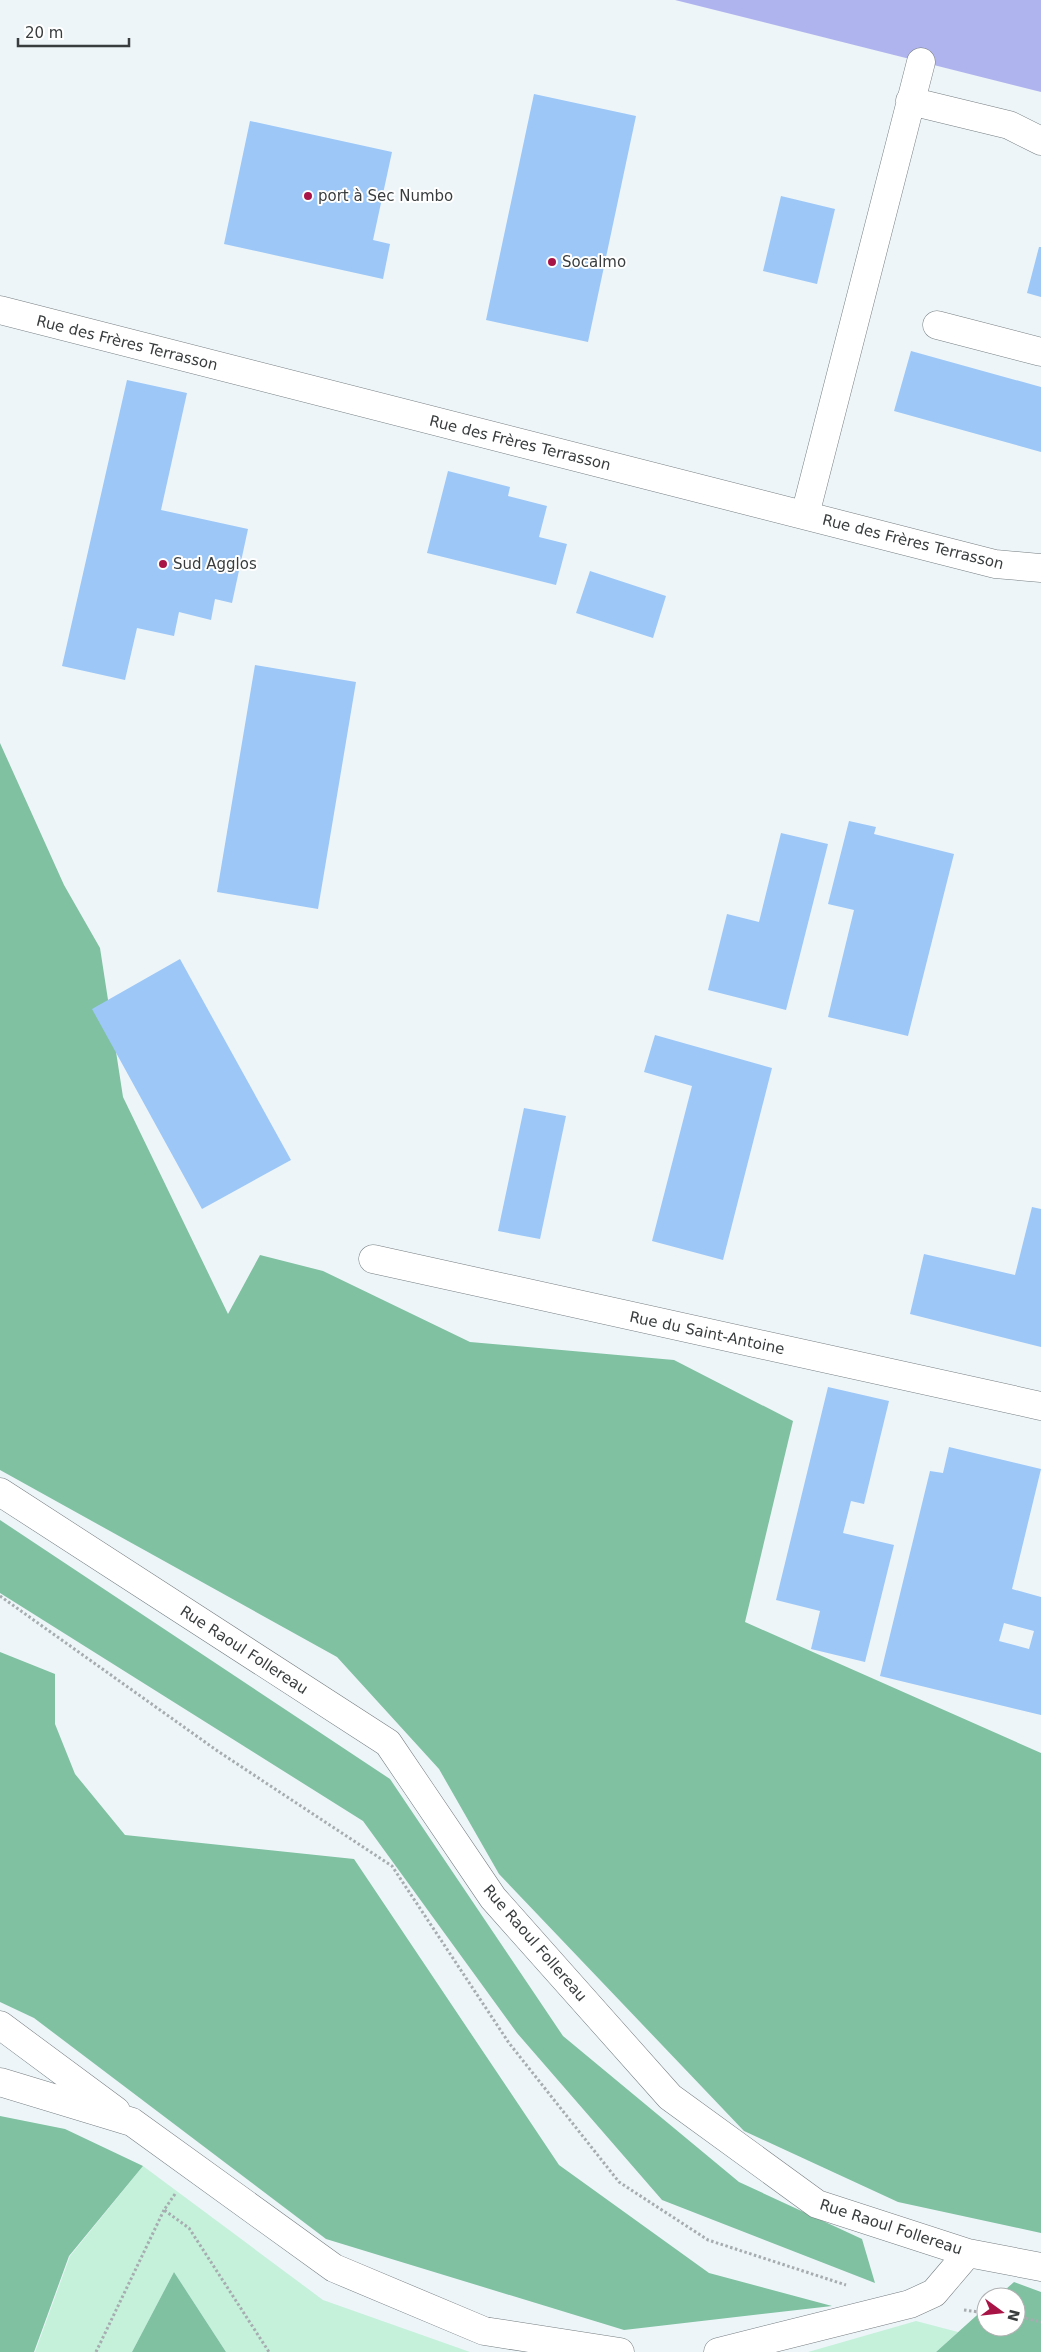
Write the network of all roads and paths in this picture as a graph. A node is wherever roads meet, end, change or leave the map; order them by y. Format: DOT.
graph roads {
  1 [pos="921,62"];
  2 [pos="910,101"];
  3 [pos="1041,141"];
  4 [pos="0,310"];
  5 [pos="937,325"];
  6 [pos="1041,352"];
  7 [pos="804,515"];
  8 [pos="1041,568"];
  9 [pos="373,1259"];
  10 [pos="1041,1406"];
  11 [pos="0,1492"];
  12 [pos="0,1596"];
  13 [pos="0,2025"];
  14 [pos="0,2082"];
  15 [pos="132,2122"];
  16 [pos="194,2167"];
  17 [pos="164,2210"];
  18 [pos="968,2253"];
  19 [pos="1041,2267"];
  20 [pos="853,2287"];
  21 [pos="910,2304"];
  22 [pos="976,2312"];
  23 [pos="1026,2318"];
  24 [pos="1041,2322"];
  25 [pos="96,2352"];
  26 [pos="269,2352"];
  27 [pos="620,2352"];
  28 [pos="718,2352"];
  1 -- 2 [label="street"];
  2 -- 3 [label="street"];
  2 -- 7 [label="street"];
  4 -- 7 [label="street, Rue des Frères Terrasson"];
  5 -- 6 [label="street"];
  7 -- 8 [label="street, Rue des Frères Terrasson"];
  9 -- 10 [label="street, Rue du Saint-Antoine"];
  11 -- 18 [label="street, Rue Raoul Follereau"];
  12 -- 20 [label="path"];
  13 -- 15 [label="street"];
  14 -- 15 [label="street"];
  15 -- 16 [label="street"];
  16 -- 17 [label="path"];
  16 -- 27 [label="street"];
  17 -- 25 [label="path"];
  17 -- 26 [label="path"];
  18 -- 19 [label="street, Rue Raoul Follereau"];
  18 -- 21 [label="street"];
  21 -- 22 [label="path"];
  21 -- 28 [label="street"];
  23 -- 24 [label="path"];
}
